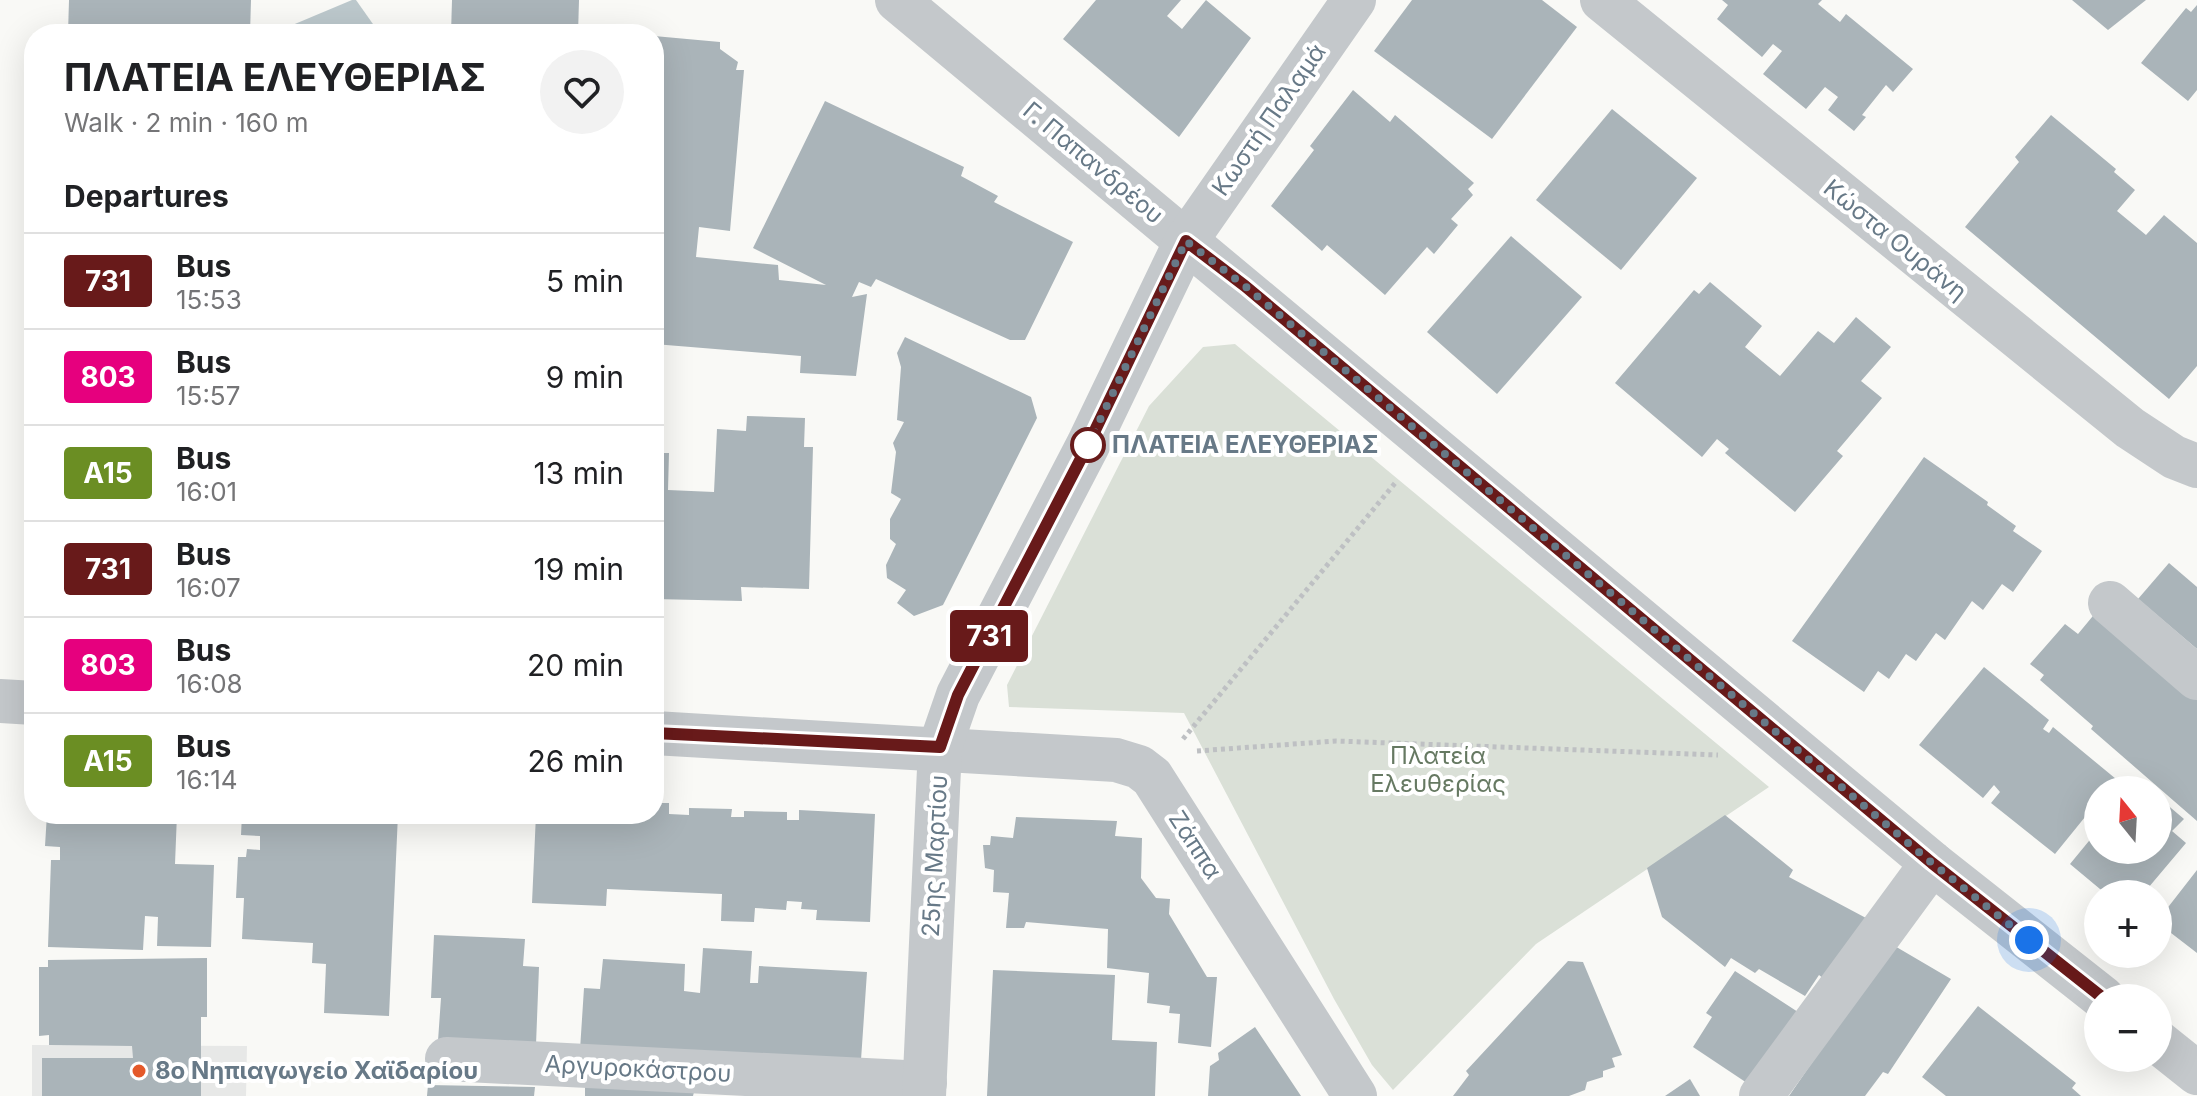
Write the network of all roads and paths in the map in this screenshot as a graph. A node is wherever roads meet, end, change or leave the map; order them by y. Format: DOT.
graph roads {
  1 [pos="897,0"];
  2 [pos="1354,0"];
  3 [pos="1602,0"];
  4 [pos="1186,241"];
  5 [pos="1429,441"];
  6 [pos="2197,466"];
  7 [pos="2110,603"];
  8 [pos="2197,678"];
  9 [pos="0,701"];
  10 [pos="24,702"];
  11 [pos="664,733"];
  12 [pos="940,747"];
  13 [pos="1731,756"];
  14 [pos="1162,765"];
  15 [pos="1932,863"];
  16 [pos="2085,984"];
  17 [pos="2172,1053"];
  18 [pos="447,1059"];
  19 [pos="2197,1073"];
  20 [pos="924,1090"];
  21 [pos="1355,1096"];
  22 [pos="1761,1096"];
  1 -- 4 [label="street, Γ. Παπανδρέου"];
  2 -- 4 [label="street, Κωστή Παλαμά"];
  3 -- 6 [label="street, Κώστα Ουράνη"];
  4 -- 5 [label="street, Γ. Παπανδρέου"];
  4 -- 12 [label="street, 25ης Μαρτίου"];
  5 -- 14 [label="path"];
  5 -- 15 [label="street, Γ. Παπανδρέου"];
  7 -- 8 [label="street"];
  9 -- 10 [label="street"];
  11 -- 12 [label="street"];
  12 -- 14 [label="street"];
  12 -- 20 [label="street, 25ης Μαρτίου"];
  13 -- 14 [label="path"];
  14 -- 21 [label="street, Ζάππα"];
  15 -- 16 [label="street, Γ. Παπανδρέου"];
  15 -- 22 [label="street"];
  17 -- 19 [label="street"];
  18 -- 20 [label="street, Αργυροκάστρου"];
}
